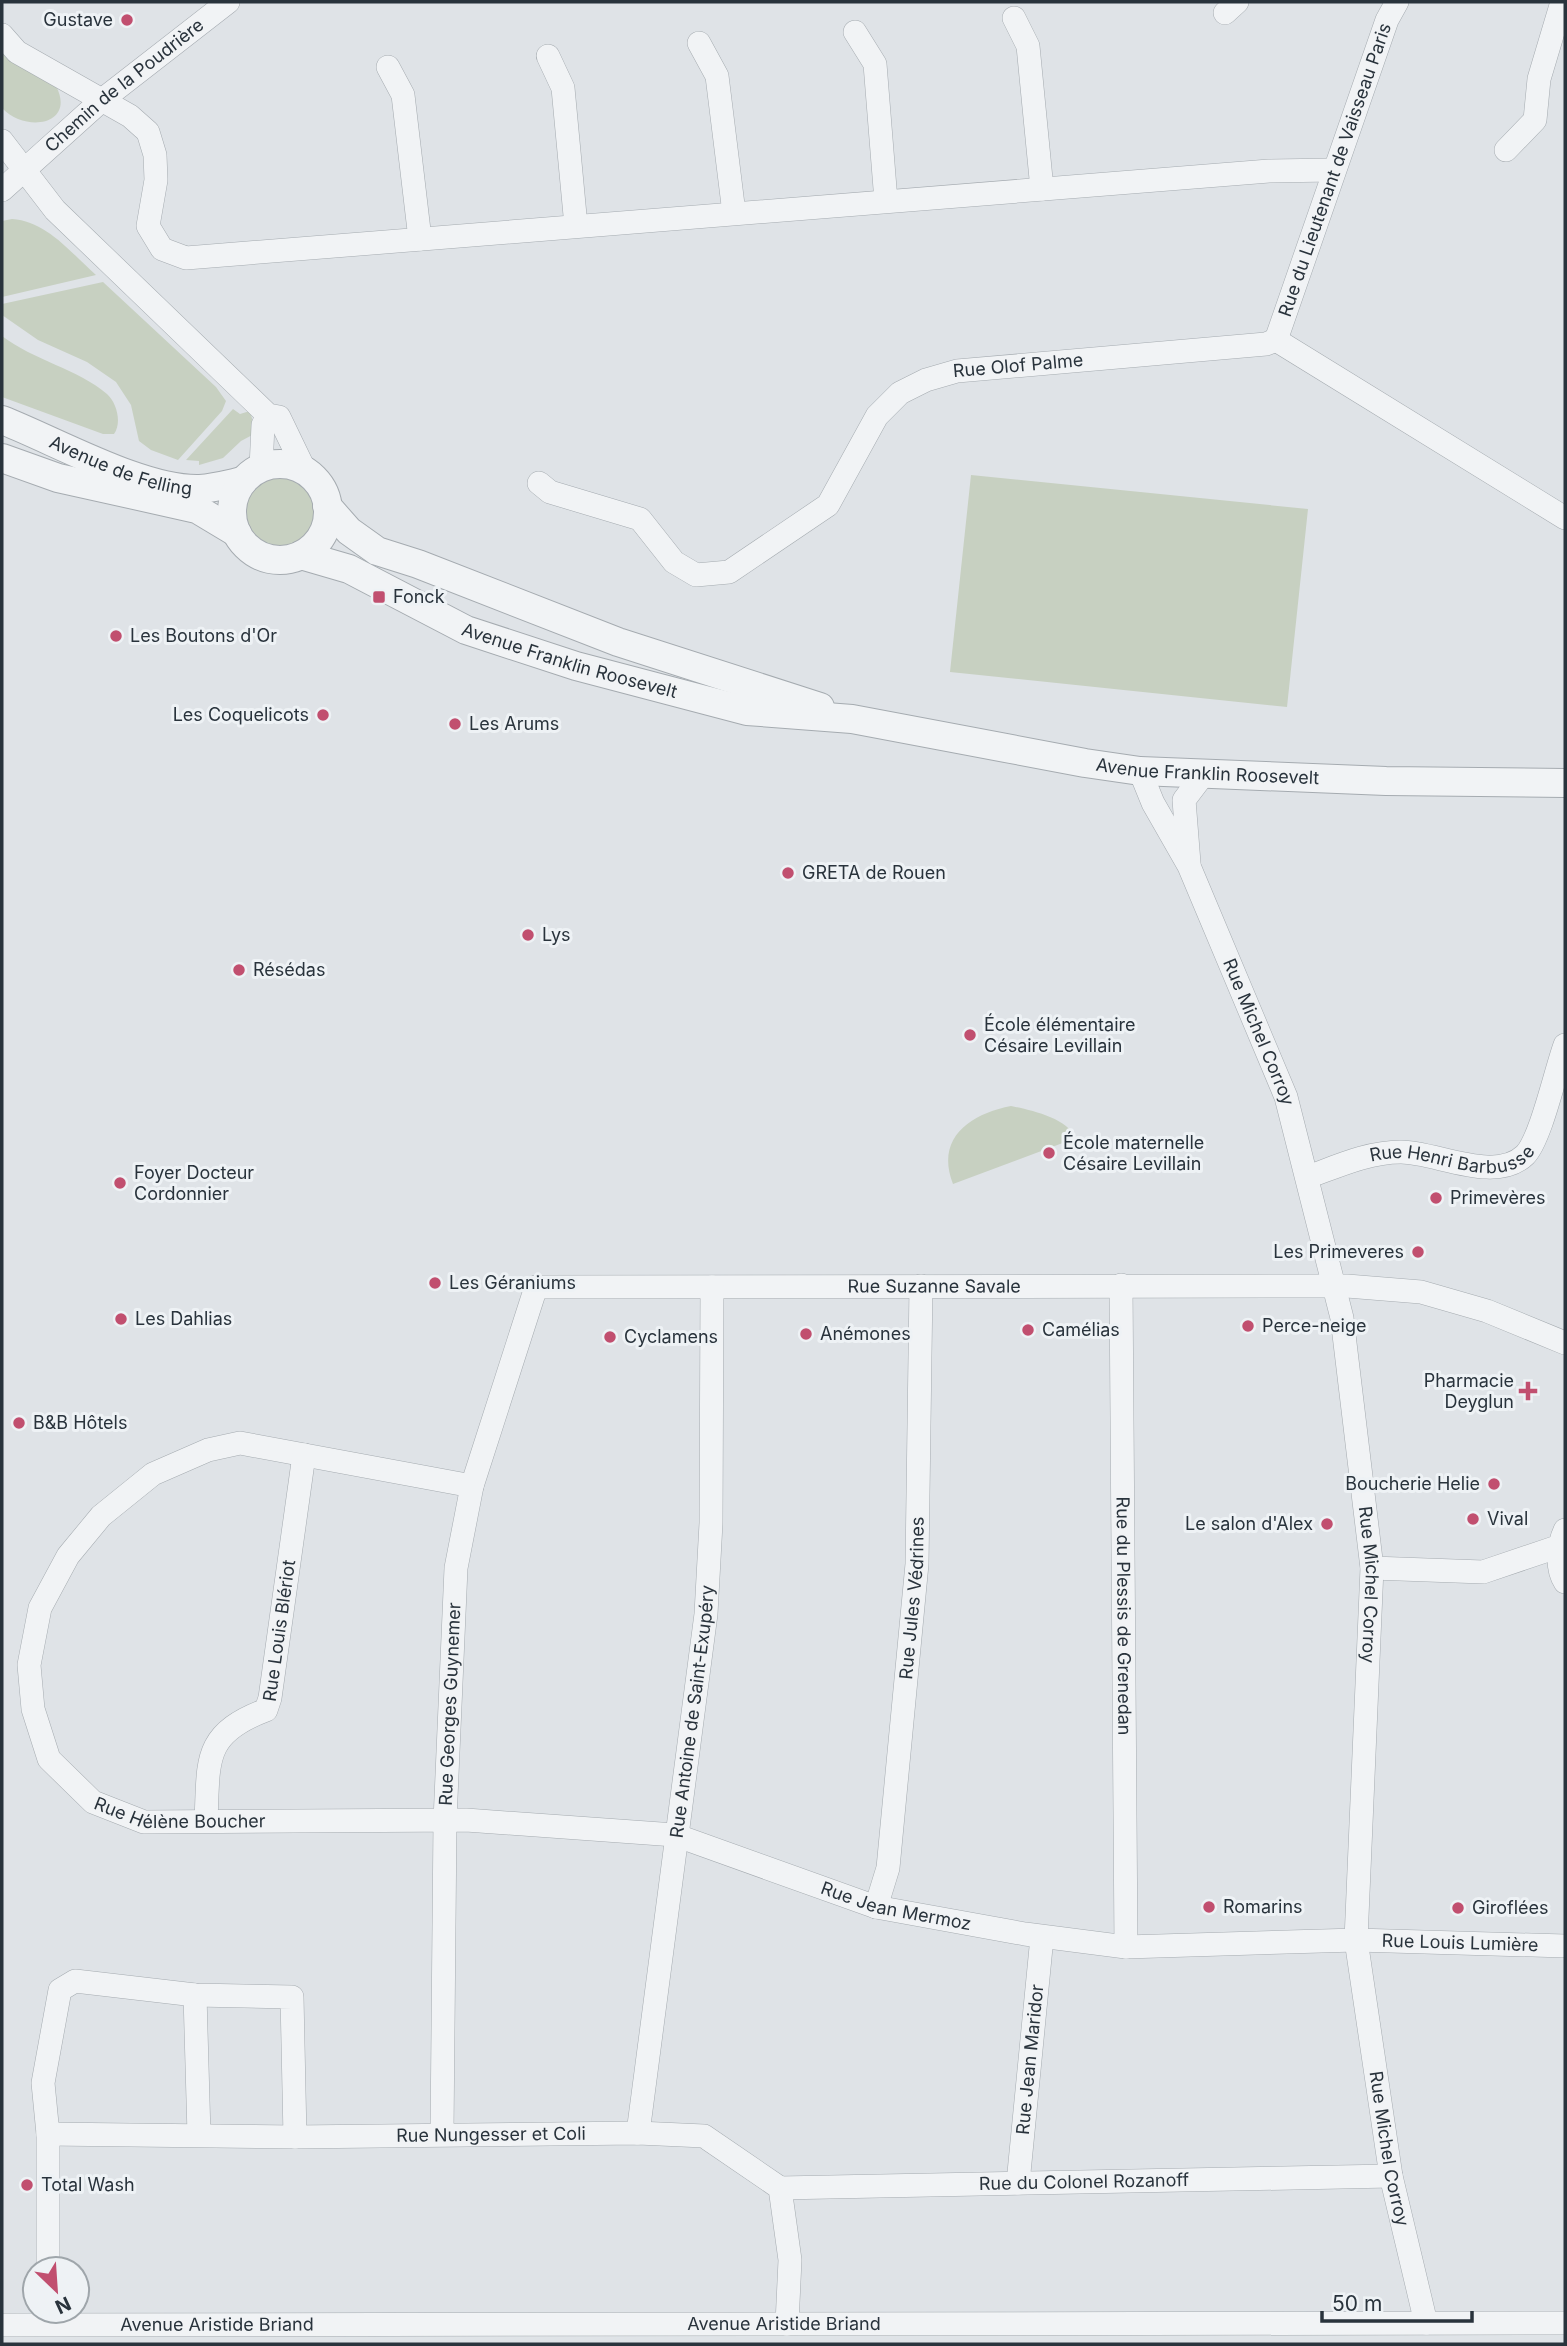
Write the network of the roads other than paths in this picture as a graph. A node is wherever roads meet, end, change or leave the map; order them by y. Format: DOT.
graph roads {
  1 [pos="228,2"];
  2 [pos="1397,2"];
  3 [pos="1562,2"];
  4 [pos="1014,18"];
  5 [pos="855,32"];
  6 [pos="2,35"];
  7 [pos="699,43"];
  8 [pos="548,56"];
  9 [pos="388,67"];
  10 [pos="102,100"];
  11 [pos="2,141"];
  12 [pos="1506,150"];
  13 [pos="1332,170"];
  14 [pos="22,172"];
  15 [pos="1042,189"];
  16 [pos="2,190"];
  17 [pos="886,201"];
  18 [pos="734,214"];
  19 [pos="576,226"];
  20 [pos="420,239"];
  21 [pos="1276,340"];
  22 [pos="268,415"];
  23 [pos="2,420"];
  24 [pos="2,458"];
  25 [pos="306,473"];
  26 [pos="252,475"];
  27 [pos="539,483"];
  28 [pos="327,506"];
  29 [pos="1565,518"];
  30 [pos="237,533"];
  31 [pos="301,555"];
  32 [pos="852,719"];
  33 [pos="1140,771"];
  34 [pos="1203,775"];
  35 [pos="1565,783"];
  36 [pos="1189,866"];
  37 [pos="1565,1045"];
  38 [pos="1555,1112"];
  39 [pos="1308,1177"];
  40 [pos="1121,1285"];
  41 [pos="921,1286"];
  42 [pos="536,1287"];
  43 [pos="712,1287"];
  44 [pos="1335,1287"];
  45 [pos="1565,1343"];
  46 [pos="304,1455"];
  47 [pos="472,1486"];
  48 [pos="1563,1538"];
  49 [pos="1372,1568"];
  50 [pos="1565,1582"];
  51 [pos="206,1820"];
  52 [pos="445,1821"];
  53 [pos="675,1835"];
  54 [pos="876,1907"];
  55 [pos="1042,1937"];
  56 [pos="1356,1940"];
  57 [pos="1565,1946"];
  58 [pos="1126,1947"];
  59 [pos="195,1995"];
  60 [pos="442,2133"];
  61 [pos="638,2133"];
  62 [pos="48,2134"];
  63 [pos="199,2136"];
  64 [pos="295,2137"];
  65 [pos="1391,2176"];
  66 [pos="1018,2183"];
  67 [pos="780,2188"];
  68 [pos="48,2255"];
  69 [pos="91,2319"];
  70 [pos="21,2322"];
  71 [pos="1426,2323"];
  72 [pos="1565,2323"];
  73 [pos="787,2324"];
  74 [pos="2,2325"];
  75 [pos="734,2334"];
  76 [pos="1451,2334"];
  1 -- 10 [label="street, Chemin de la Poudrière"];
  2 -- 13 [label="street, Rue du Lieutenant de Vaisseau Paris"];
  3 -- 12 [label="street"];
  4 -- 15 [label="street"];
  5 -- 17 [label="street"];
  6 -- 10 [label="street"];
  7 -- 18 [label="street"];
  8 -- 19 [label="street"];
  9 -- 20 [label="street"];
  10 -- 14 [label="street, Chemin de la Poudrière"];
  10 -- 20 [label="street"];
  11 -- 14 [label="street"];
  13 -- 15 [label="street"];
  13 -- 21 [label="street, Rue du Lieutenant de Vaisseau Paris"];
  14 -- 16 [label="street, Chemin de la Poudrière"];
  14 -- 22 [label="street"];
  15 -- 17 [label="street"];
  17 -- 18 [label="street"];
  18 -- 19 [label="street"];
  19 -- 20 [label="street"];
  21 -- 27 [label="street, Rue Olof Palme"];
  21 -- 29 [label="street"];
  22 -- 25 [label="street"];
  22 -- 26 [label="street"];
  23 -- 26 [label="street, Avenue de Felling"];
  24 -- 30 [label="street, Avenue de Felling"];
  25 -- 26 [label="street"];
  25 -- 28 [label="street"];
  26 -- 30 [label="street"];
  28 -- 31 [label="street"];
  28 -- 32 [label="street, Avenue Franklin Roosevelt"];
  30 -- 31 [label="street"];
  31 -- 32 [label="street, Avenue Franklin Roosevelt"];
  32 -- 33 [label="street, Avenue Franklin Roosevelt"];
  33 -- 34 [label="street, Avenue Franklin Roosevelt"];
  33 -- 36 [label="street, Rue Michel Corroy"];
  34 -- 35 [label="street, Avenue Franklin Roosevelt"];
  34 -- 36 [label="street, Rue Michel Corroy"];
  36 -- 39 [label="street, Rue Michel Corroy"];
  37 -- 38 [label="street, Rue Henri Barbusse"];
  38 -- 39 [label="street, Rue Henri Barbusse"];
  39 -- 44 [label="street, Rue Michel Corroy"];
  40 -- 41 [label="street, Rue Suzanne Savale"];
  40 -- 44 [label="street, Rue Suzanne Savale"];
  40 -- 58 [label="street, Rue du Plessis de Grenedan"];
  41 -- 43 [label="street, Rue Suzanne Savale"];
  41 -- 54 [label="street, Rue Jules Védrines"];
  42 -- 43 [label="street, Rue Suzanne Savale"];
  42 -- 47 [label="street, Rue Georges Guynemer"];
  43 -- 53 [label="street, Rue Antoine de Saint-Exupéry"];
  44 -- 45 [label="street, Rue Suzanne Savale"];
  44 -- 49 [label="street, Rue Michel Corroy"];
  46 -- 47 [label="street, Rue Hélène Boucher"];
  46 -- 51 [label="street, Rue Louis Blériot"];
  46 -- 51 [label="street, Rue Hélène Boucher"];
  47 -- 52 [label="street, Rue Georges Guynemer"];
  48 -- 49 [label="street"];
  48 -- 50 [label="street"];
  49 -- 56 [label="street, Rue Michel Corroy"];
  51 -- 52 [label="street, Rue Hélène Boucher"];
  52 -- 53 [label="street, Rue Jean Mermoz"];
  52 -- 60 [label="street, Rue Georges Guynemer"];
  53 -- 54 [label="street, Rue Jean Mermoz"];
  53 -- 61 [label="street, Rue Antoine de Saint-Exupéry"];
  54 -- 55 [label="street, Rue Jean Mermoz"];
  55 -- 58 [label="street, Rue Jean Mermoz"];
  55 -- 66 [label="street, Rue Jean Maridor"];
  56 -- 57 [label="street, Rue Louis Lumière"];
  56 -- 58 [label="street, Rue Jean Mermoz"];
  56 -- 65 [label="street, Rue Michel Corroy"];
  59 -- 62 [label="street"];
  59 -- 63 [label="street"];
  59 -- 64 [label="street"];
  60 -- 61 [label="street, Rue Nungesser et Coli"];
  60 -- 64 [label="street, Rue Nungesser et Coli"];
  61 -- 67 [label="street, Rue Nungesser et Coli"];
  62 -- 63 [label="street, Rue Nungesser et Coli"];
  62 -- 68 [label="street"];
  63 -- 64 [label="street, Rue Nungesser et Coli"];
  65 -- 66 [label="street, Rue du Colonel Rozanoff"];
  65 -- 71 [label="street, Rue Michel Corroy"];
  66 -- 67 [label="street, Rue du Colonel Rozanoff"];
  67 -- 73 [label="street"];
  69 -- 75 [label="street, Avenue Aristide Briand"];
  70 -- 74 [label="street, Avenue Aristide Briand"];
  71 -- 73 [label="street, Avenue Aristide Briand"];
  71 -- 76 [label="street, Avenue Aristide Briand"];
  72 -- 76 [label="street, Avenue Aristide Briand"];
  73 -- 75 [label="street, Avenue Aristide Briand"];
}
